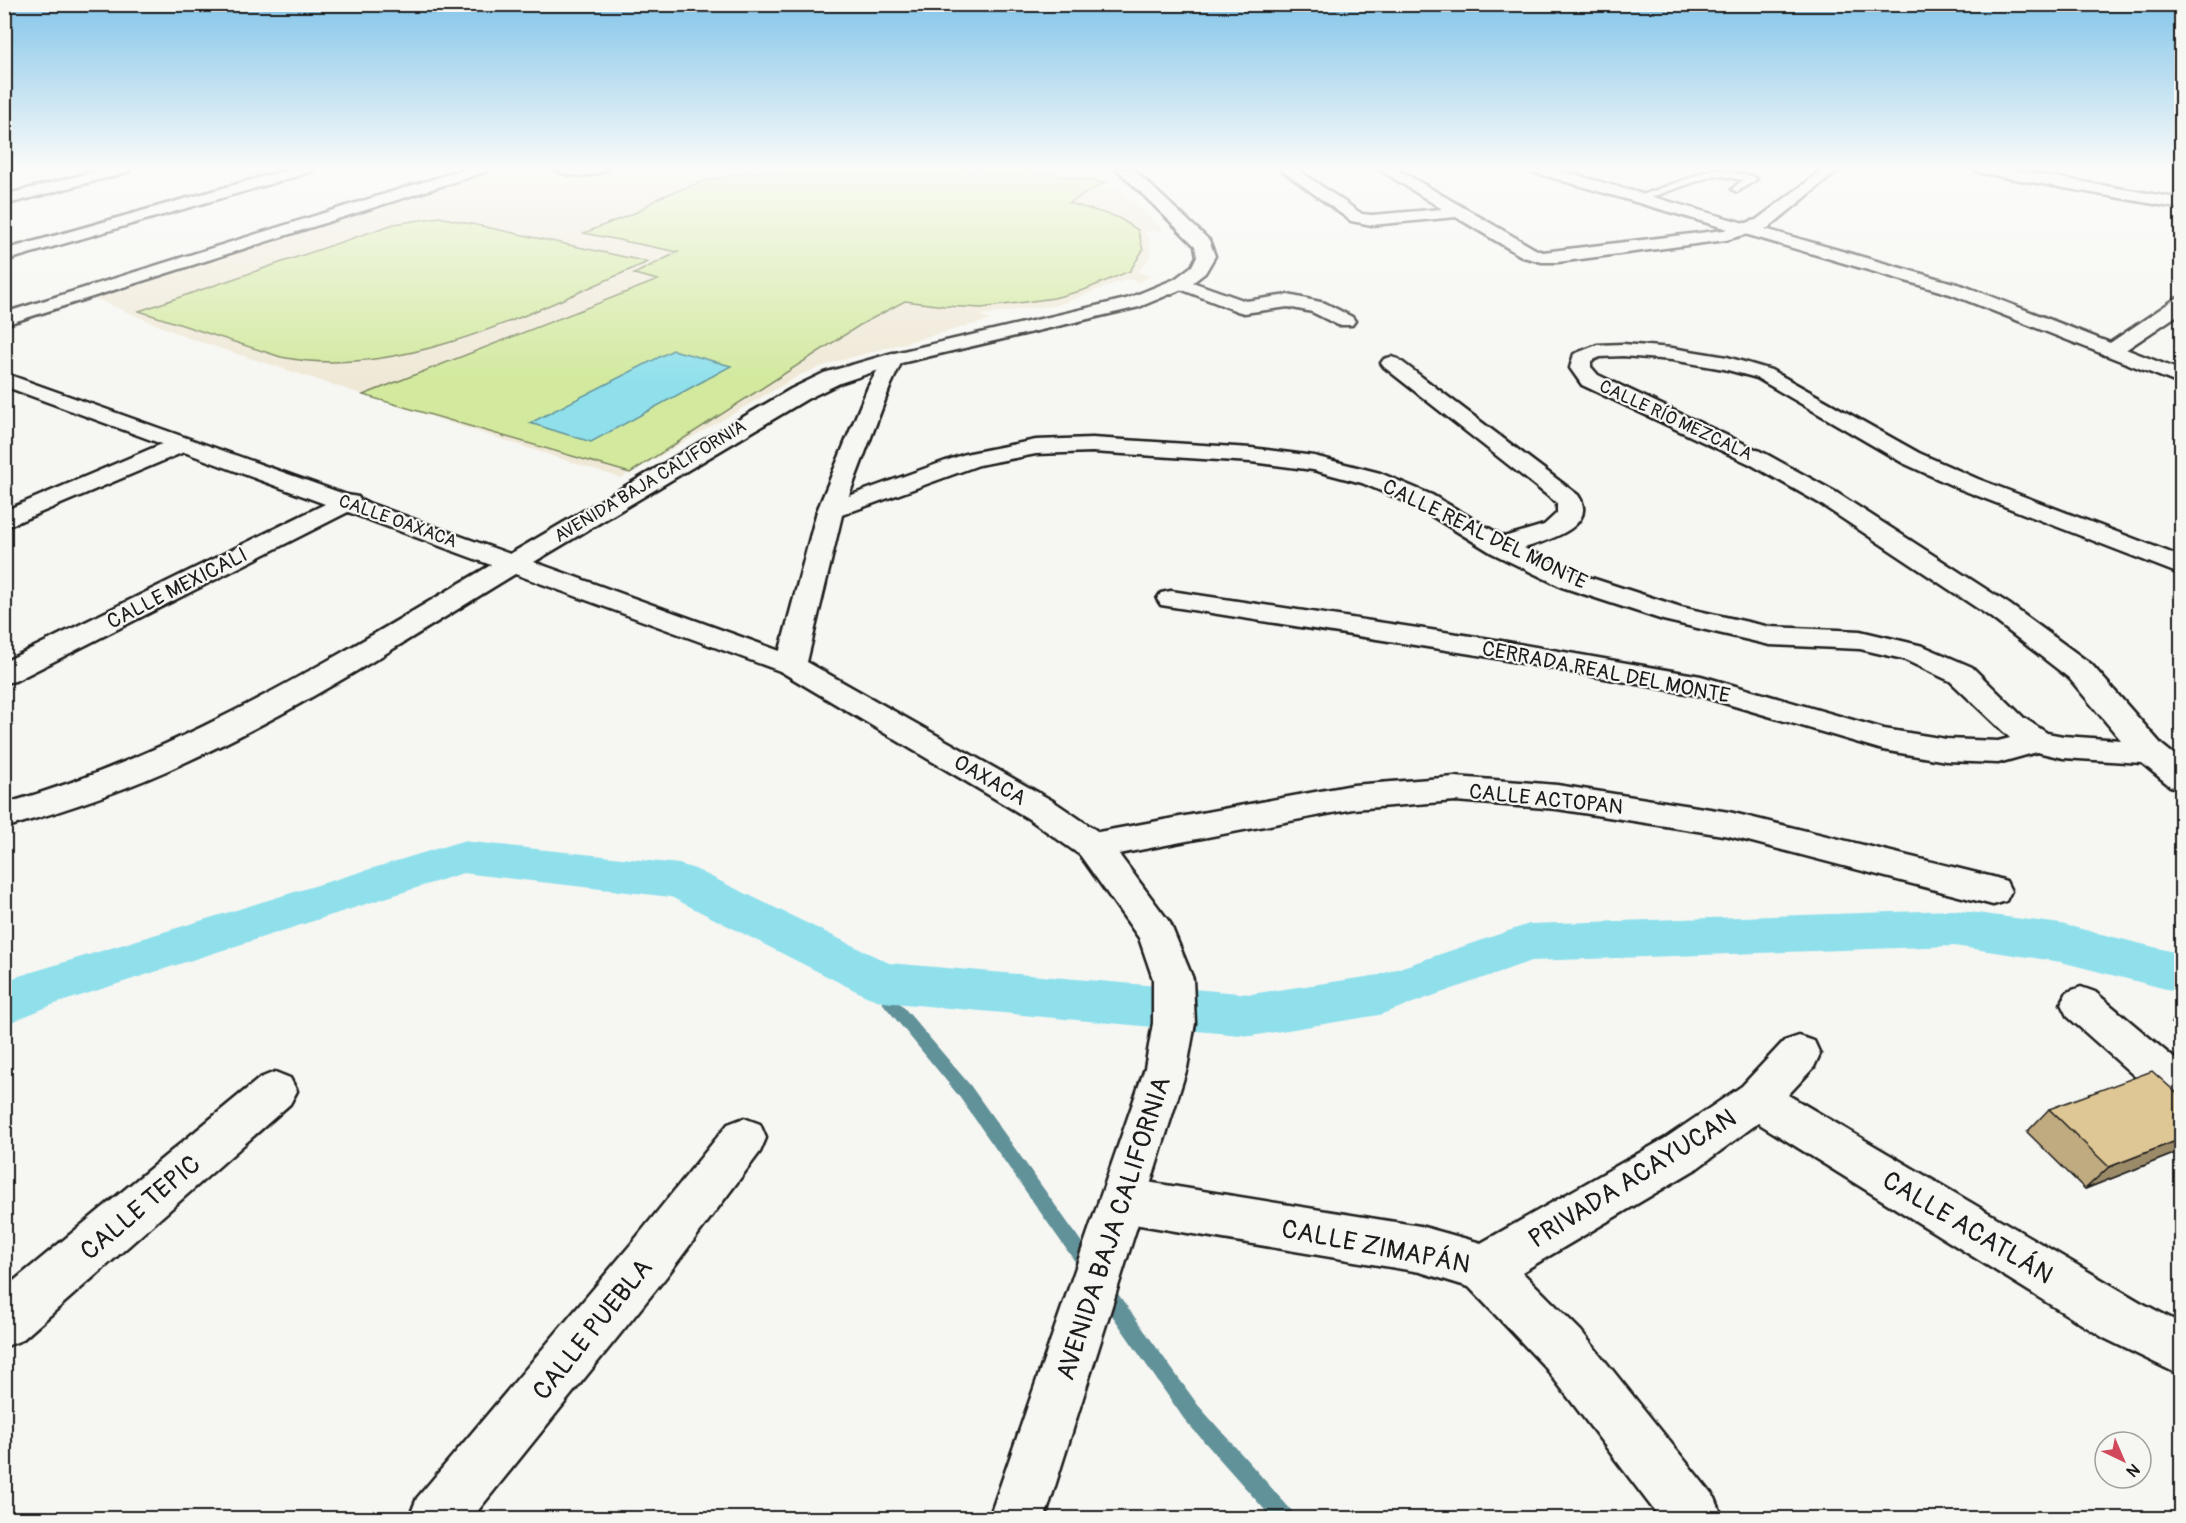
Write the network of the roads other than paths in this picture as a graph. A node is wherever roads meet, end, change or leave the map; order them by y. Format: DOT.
graph roads {
  1 [pos="59,240"];
  2 [pos="255,240"];
  3 [pos="1200,240"];
  4 [pos="1507,240"];
  5 [pos="1687,240"];
  6 [pos="1797,240"];
  7 [pos="4,256"];
  8 [pos="1180,283"];
  9 [pos="2181,303"];
  10 [pos="4,319"];
  11 [pos="1345,321"];
  12 [pos="2118,347"];
  13 [pos="894,359"];
  14 [pos="1391,363"];
  15 [pos="2181,365"];
  16 [pos="4,379"];
  17 [pos="2181,379"];
  18 [pos="42,393"];
  19 [pos="14,403"];
  20 [pos="183,444"];
  21 [pos="349,502"];
  22 [pos="830,511"];
  23 [pos="4,520"];
  24 [pos="1501,547"];
  25 [pos="512,562"];
  26 [pos="2181,567"];
  27 [pos="1171,599"];
  28 [pos="791,665"];
  29 [pos="4,674"];
  30 [pos="2037,741"];
  31 [pos="2150,753"];
  32 [pos="2181,778"];
  33 [pos="4,816"];
  34 [pos="1093,846"];
  35 [pos="1994,891"];
  36 [pos="1156,933"];
  37 [pos="2081,1004"];
  38 [pos="1800,1054"];
  39 [pos="275,1091"];
  40 [pos="2181,1092"];
  41 [pos="1757,1099"];
  42 [pos="744,1138"];
  43 [pos="1116,1217"];
  44 [pos="1484,1268"];
  45 [pos="4,1322"];
  46 [pos="2181,1351"];
  47 [pos="1028,1508"];
  48 [pos="437,1518"];
  49 [pos="1695,1518"];
  1 -- 7 [label="street"];
  2 -- 10 [label="street"];
  3 -- 8 [label="street, AVENIDA BAJA CALIFORNIA"];
  4 -- 5 [label="street"];
  6 -- 12 [label="street"];
  8 -- 11 [label="street"];
  8 -- 13 [label="street, AVENIDA BAJA CALIFORNIA"];
  9 -- 12 [label="street"];
  12 -- 15 [label="street"];
  12 -- 17 [label="street"];
  13 -- 22 [label="street"];
  13 -- 25 [label="street, AVENIDA BAJA CALIFORNIA"];
  14 -- 24 [label="street"];
  16 -- 18 [label="street, CALLE OAXACA"];
  18 -- 19 [label="street"];
  18 -- 20 [label="street, CALLE OAXACA"];
  20 -- 21 [label="street, CALLE OAXACA"];
  20 -- 23 [label="street"];
  21 -- 25 [label="street, CALLE OAXACA"];
  21 -- 29 [label="street, CALLE MEXICALI"];
  22 -- 24 [label="street, CALLE REAL DEL MONTE"];
  22 -- 28 [label="street"];
  24 -- 30 [label="street, CALLE REAL DEL MONTE"];
  25 -- 28 [label="street, CALLE OAXACA"];
  25 -- 33 [label="street, AVENIDA BAJA CALIFORNIA"];
  26 -- 31 [label="street, CALLE RÍO MEZCALA"];
  27 -- 30 [label="street, CERRADA REAL DEL MONTE"];
  28 -- 34 [label="street, OAXACA"];
  30 -- 31 [label="street, CALLE REAL DEL MONTE"];
  31 -- 32 [label="street, CALLE RÍO MEZCALA"];
  34 -- 35 [label="street, CALLE ACTOPAN"];
  34 -- 36 [label="street, OAXACA"];
  36 -- 43 [label="street, AVENIDA BAJA CALIFORNIA"];
  37 -- 40 [label="street"];
  38 -- 41 [label="street, PRIVADA ACAYUCAN"];
  39 -- 45 [label="street, CALLE TEPIC"];
  41 -- 44 [label="street, PRIVADA ACAYUCAN"];
  41 -- 46 [label="street, CALLE ACATLÁN"];
  42 -- 48 [label="street, CALLE PUEBLA"];
  43 -- 44 [label="street, CALLE ZIMAPÁN"];
  43 -- 47 [label="street, AVENIDA BAJA CALIFORNIA"];
  44 -- 49 [label="street, CALLE ZIMAPÁN"];
}
